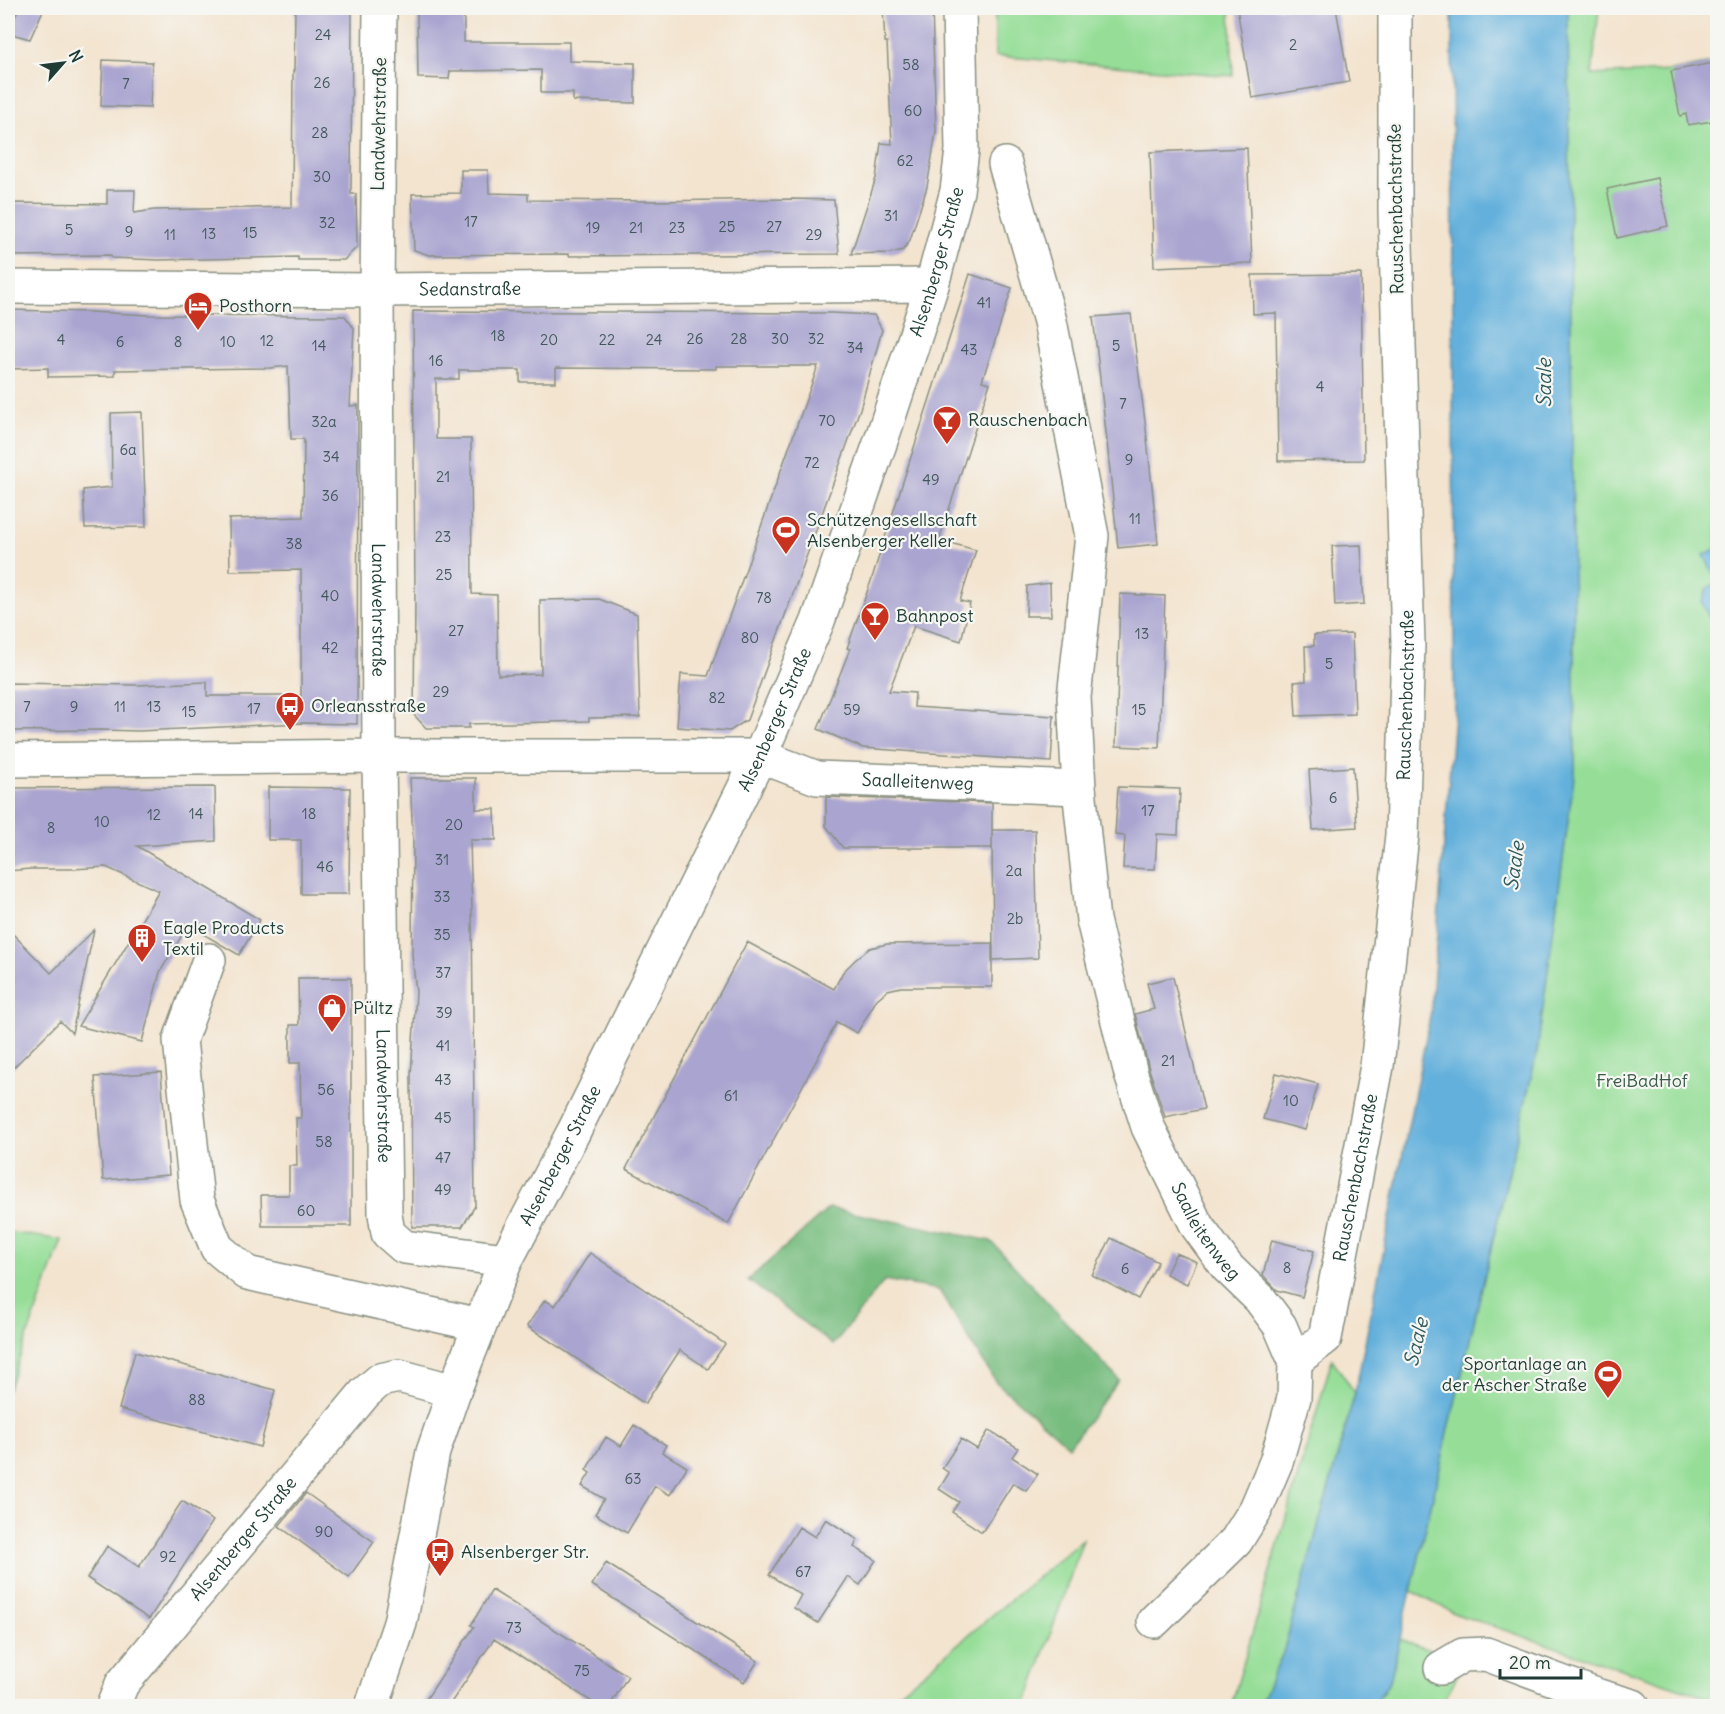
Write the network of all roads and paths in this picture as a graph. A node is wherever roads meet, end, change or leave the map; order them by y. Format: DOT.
graph roads {
  1 [pos="380,8"];
  2 [pos="959,8"];
  3 [pos="1395,8"];
  4 [pos="1005,164"];
  5 [pos="932,285"];
  6 [pos="8,287"];
  7 [pos="377,290"];
  8 [pos="379,756"];
  9 [pos="760,756"];
  10 [pos="8,760"];
  11 [pos="1079,788"];
  12 [pos="209,960"];
  13 [pos="506,1260"];
  14 [pos="480,1325"];
  15 [pos="1295,1361"];
  16 [pos="454,1391"];
  17 [pos="1154,1621"];
  18 [pos="1441,1668"];
  19 [pos="1597,1701"];
  20 [pos="113,1707"];
  21 [pos="372,1707"];
  22 [pos="1633,1707"];
  1 -- 7 [label="street, Landwehrstraße"];
  2 -- 5 [label="street, Alsenberger Straße"];
  3 -- 15 [label="street, Rauschenbachstraße"];
  4 -- 11 [label="street, Saalleitenweg"];
  5 -- 7 [label="street, Sedanstraße"];
  5 -- 9 [label="street, Alsenberger Straße"];
  6 -- 7 [label="street, Sedanstraße"];
  7 -- 8 [label="street, Landwehrstraße"];
  8 -- 9 [label="street"];
  8 -- 10 [label="street"];
  8 -- 13 [label="street, Landwehrstraße"];
  9 -- 11 [label="street, Saalleitenweg"];
  9 -- 13 [label="street, Alsenberger Straße"];
  11 -- 15 [label="street, Saalleitenweg"];
  12 -- 14 [label="street"];
  13 -- 14 [label="street, Alsenberger Straße"];
  14 -- 16 [label="street, Alsenberger Straße"];
  15 -- 17 [label="street, Saalleitenweg"];
  16 -- 20 [label="street, Alsenberger Straße"];
  16 -- 21 [label="street, Alsenberger Straße"];
  18 -- 19 [label="street"];
  19 -- 22 [label="street"];
}
